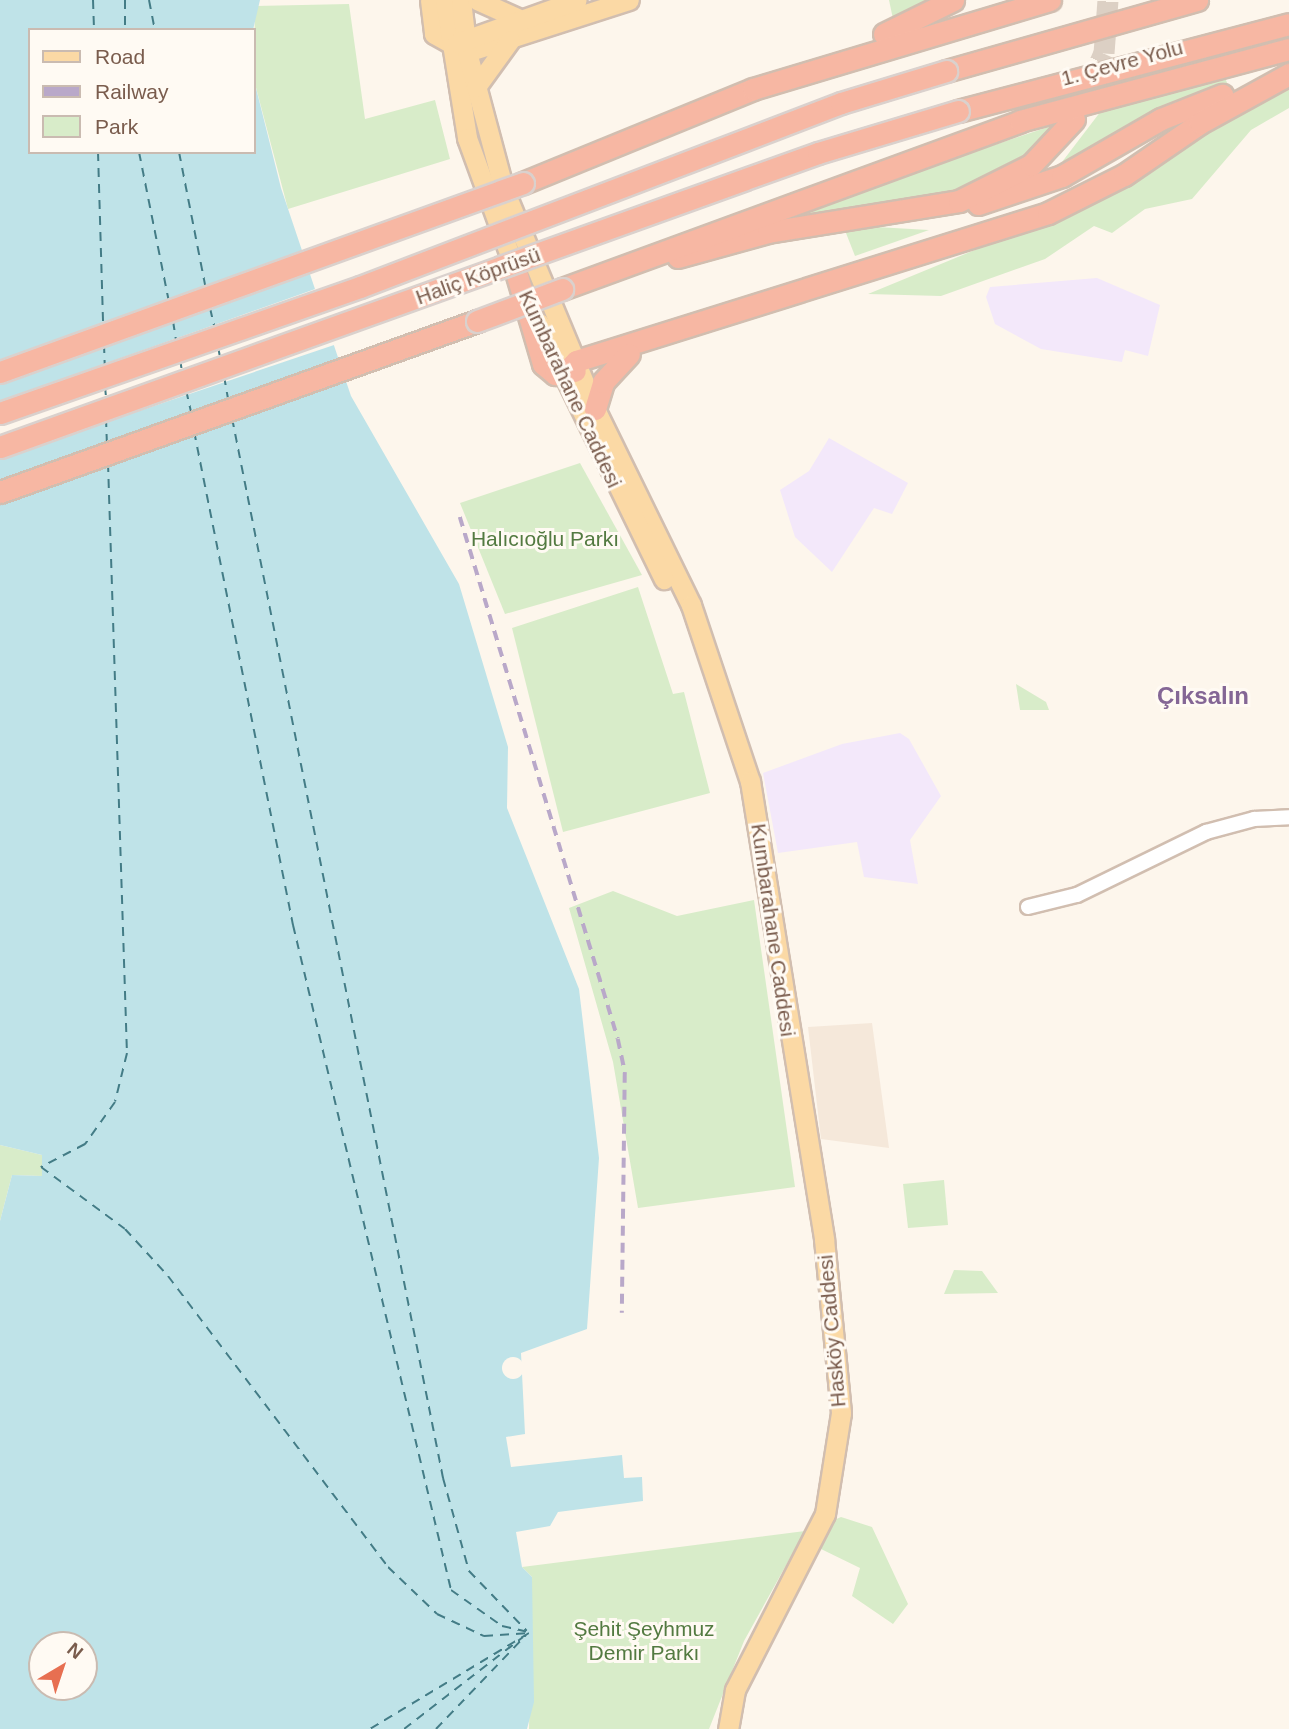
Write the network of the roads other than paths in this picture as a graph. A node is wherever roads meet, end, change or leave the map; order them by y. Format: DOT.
graph roads {
  1 [pos="429,0"];
  2 [pos="444,0"];
  3 [pos="461,0"];
  4 [pos="477,0"];
  5 [pos="577,0"];
  6 [pos="629,0"];
  7 [pos="953,0"];
  8 [pos="1051,0"];
  9 [pos="1197,0"];
  10 [pos="518,19"];
  11 [pos="934,22"];
  12 [pos="1289,24"];
  13 [pos="510,40"];
  14 [pos="461,46"];
  15 [pos="1289,49"];
  16 [pos="946,71"];
  17 [pos="1289,73"];
  18 [pos="476,87"];
  19 [pos="958,111"];
  20 [pos="1074,119"];
  21 [pos="959,201"];
  22 [pos="516,272"];
  23 [pos="562,289"];
  24 [pos="820,289"];
  25 [pos="629,354"];
  26 [pos="573,368"];
  27 [pos="0,372"];
  28 [pos="596,409"];
  29 [pos="0,413"];
  30 [pos="0,447"];
  31 [pos="0,492"];
  32 [pos="700,636"];
  33 [pos="1289,817"];
  34 [pos="1028,908"];
  35 [pos="815,1189"];
  36 [pos="768,1627"];
  37 [pos="717,1729"];
  38 [pos="728,1729"];
  1 -- 14 [label="main road"];
  2 -- 14 [label="main road"];
  3 -- 14 [label="main road"];
  4 -- 10 [label="main road"];
  5 -- 10 [label="main road"];
  6 -- 13 [label="main road"];
  7 -- 11 [label="highway"];
  8 -- 11 [label="highway"];
  9 -- 16 [label="highway, 1. Çevre Yolu"];
  10 -- 14 [label="main road"];
  11 -- 27 [label="highway, bridge"];
  12 -- 19 [label="highway, 1. Çevre Yolu"];
  13 -- 14 [label="main road"];
  13 -- 18 [label="main road"];
  14 -- 18 [label="main road, Kumbarahane Caddesi"];
  14 -- 22 [label="main road, Kumbarahane Caddesi"];
  15 -- 23 [label="highway"];
  16 -- 29 [label="highway, Haliç Köprüsü, bridge"];
  17 -- 21 [label="highway"];
  17 -- 24 [label="highway"];
  18 -- 26 [label="main road, Kumbarahane Caddesi"];
  19 -- 30 [label="highway, Haliç Köprüsü, bridge"];
  20 -- 21 [label="highway"];
  21 -- 23 [label="highway"];
  22 -- 26 [label="highway"];
  23 -- 31 [label="highway, bridge"];
  24 -- 25 [label="highway"];
  24 -- 26 [label="highway"];
  25 -- 26 [label="highway"];
  25 -- 28 [label="highway"];
  26 -- 28 [label="main road, Kumbarahane Caddesi"];
  26 -- 32 [label="main road, Kumbarahane Caddesi"];
  28 -- 32 [label="main road, Kumbarahane Caddesi"];
  32 -- 35 [label="main road, Kumbarahane Caddesi"];
  33 -- 34 [label="street"];
  35 -- 36 [label="main road, Hasköy Caddesi"];
  36 -- 37 [label="main road"];
  36 -- 38 [label="main road"];
}
